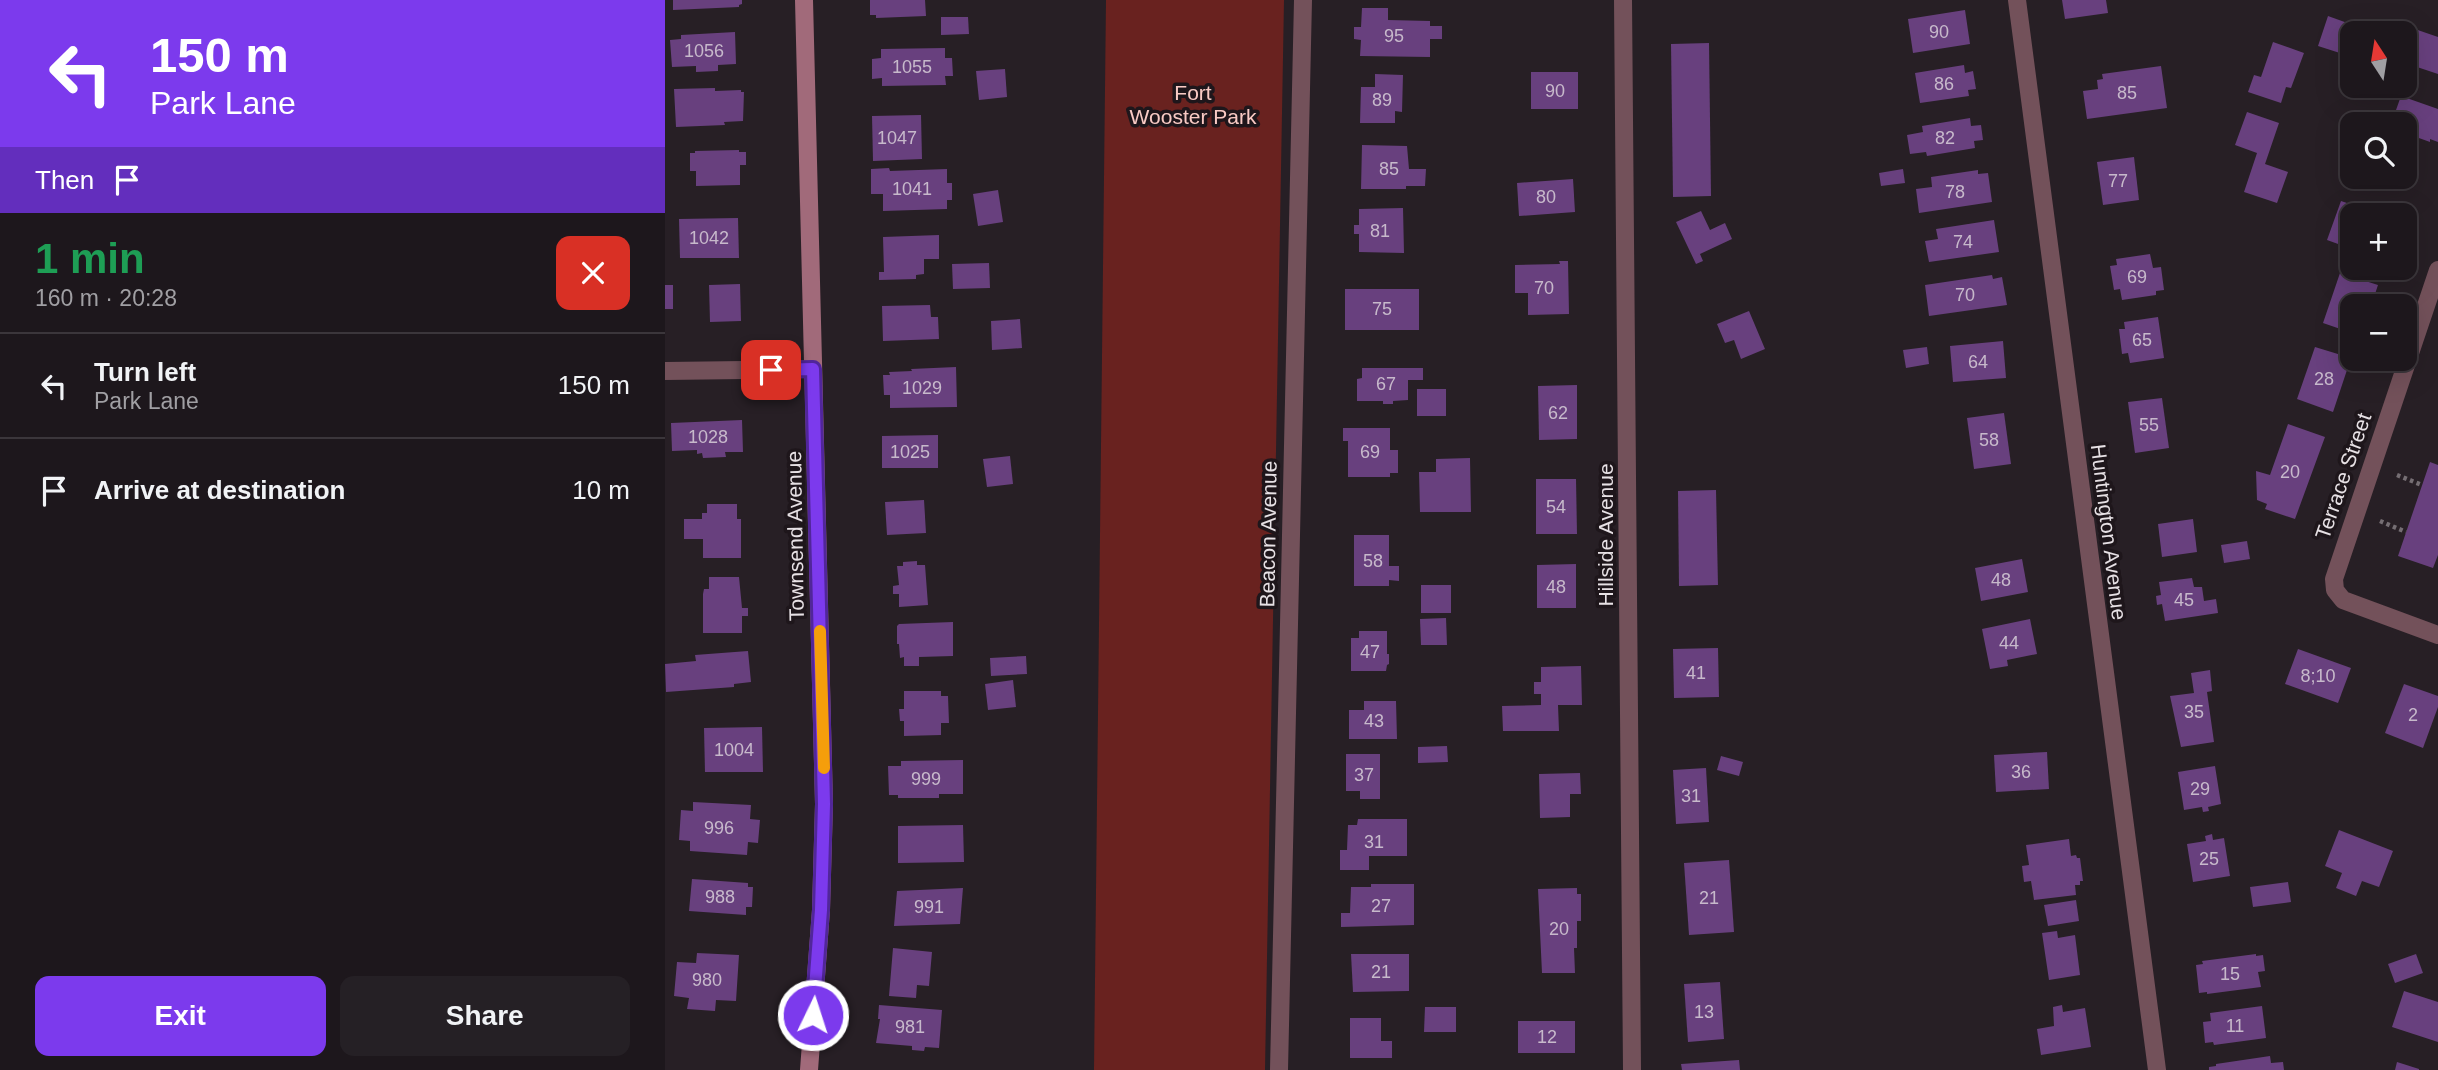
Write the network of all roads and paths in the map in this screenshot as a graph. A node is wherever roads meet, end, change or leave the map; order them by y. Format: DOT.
graph roads {
  1 [pos="804,0"];
  2 [pos="1303,0"];
  3 [pos="1623,0"];
  4 [pos="2017,0"];
  5 [pos="2438,270"];
  6 [pos="813,369"];
  7 [pos="665,371"];
  8 [pos="2397,475"];
  9 [pos="2422,485"];
  10 [pos="2380,521"];
  11 [pos="2406,532"];
  12 [pos="2438,635"];
  13 [pos="809,1070"];
  14 [pos="1279,1070"];
  15 [pos="1632,1070"];
  16 [pos="2157,1070"];
  1 -- 6 [label="main road, Townsend Avenue"];
  2 -- 14 [label="street, Beacon Avenue"];
  3 -- 15 [label="street, Hillside Avenue"];
  4 -- 16 [label="street, Huntington Avenue"];
  5 -- 12 [label="street, Terrace Street"];
  6 -- 7 [label="street"];
  6 -- 13 [label="main road, Townsend Avenue"];
  8 -- 9 [label="path"];
  10 -- 11 [label="path"];
}
